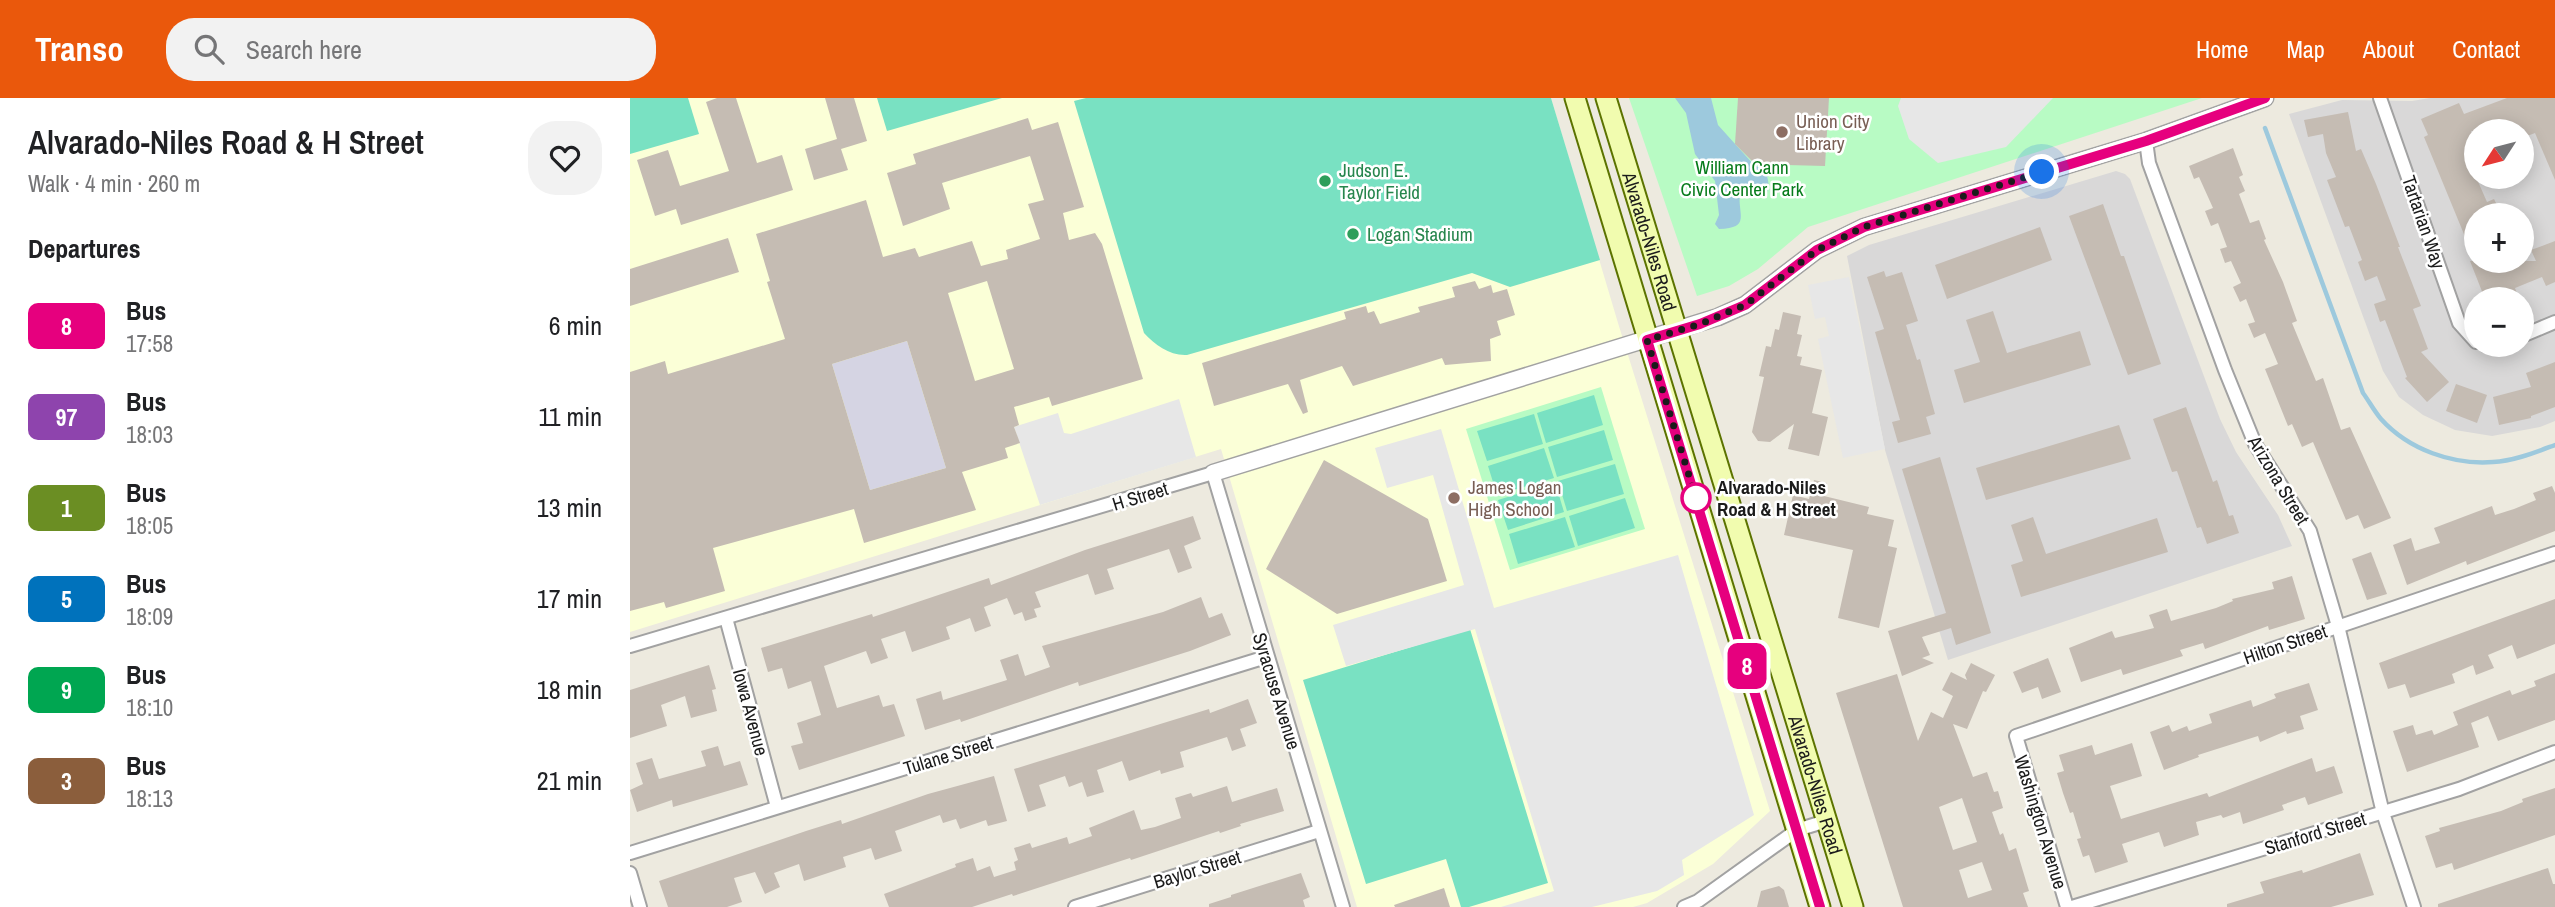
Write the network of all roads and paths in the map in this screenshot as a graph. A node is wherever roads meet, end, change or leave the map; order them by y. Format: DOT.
graph roads {
  1 [pos="1575,98"];
  2 [pos="1606,98"];
  3 [pos="2265,98"];
  4 [pos="2380,98"];
  5 [pos="2146,141"];
  6 [pos="2555,322"];
  7 [pos="2464,329"];
  8 [pos="1678,331"];
  9 [pos="2534,331"];
  10 [pos="1647,340"];
  11 [pos="1213,473"];
  12 [pos="2555,553"];
  13 [pos="726,618"];
  14 [pos="2338,626"];
  15 [pos="630,646"];
  16 [pos="1266,657"];
  17 [pos="2016,736"];
  18 [pos="2555,752"];
  19 [pos="777,807"];
  20 [pos="2383,813"];
  21 [pos="1826,821"];
  22 [pos="1797,830"];
  23 [pos="1319,831"];
  24 [pos="630,853"];
  25 [pos="630,873"];
  26 [pos="640,907"];
  27 [pos="1075,907"];
  28 [pos="1343,907"];
  29 [pos="1684,907"];
  30 [pos="1820,907"];
  31 [pos="1853,907"];
  32 [pos="2069,907"];
  33 [pos="2414,907"];
  1 -- 10 [label="main road, Alvarado-Niles Road"];
  2 -- 8 [label="main road, Alvarado-Niles Road"];
  3 -- 5 [label="street, H Street"];
  4 -- 7 [label="street, Tartarian Way"];
  5 -- 8 [label="street, H Street"];
  5 -- 14 [label="street, Arizona Street"];
  6 -- 9 [label="street"];
  8 -- 10 [label="street, H Street"];
  8 -- 21 [label="main road, Alvarado-Niles Road"];
  10 -- 11 [label="street, H Street"];
  10 -- 22 [label="main road, Alvarado-Niles Road"];
  11 -- 13 [label="street, H Street"];
  11 -- 16 [label="street, Syracuse Avenue"];
  12 -- 14 [label="street, Hilton Street"];
  13 -- 15 [label="street, H Street"];
  13 -- 19 [label="street, Iowa Avenue"];
  14 -- 17 [label="street, Hilton Street"];
  14 -- 20 [label="street, Arizona Street"];
  16 -- 19 [label="street, Tulane Street"];
  16 -- 23 [label="street, Syracuse Avenue"];
  17 -- 32 [label="street, Washington Avenue"];
  18 -- 20 [label="street, Stanford Street"];
  19 -- 24 [label="street, Tulane Street"];
  20 -- 32 [label="street, Stanford Street"];
  20 -- 33 [label="street, Arizona Street"];
  21 -- 22 [label="street"];
  21 -- 31 [label="main road, Alvarado-Niles Road"];
  22 -- 29 [label="street"];
  22 -- 30 [label="main road, Alvarado-Niles Road"];
  23 -- 27 [label="street, Baylor Street"];
  23 -- 28 [label="street, Syracuse Avenue"];
  25 -- 26 [label="street"];
}
